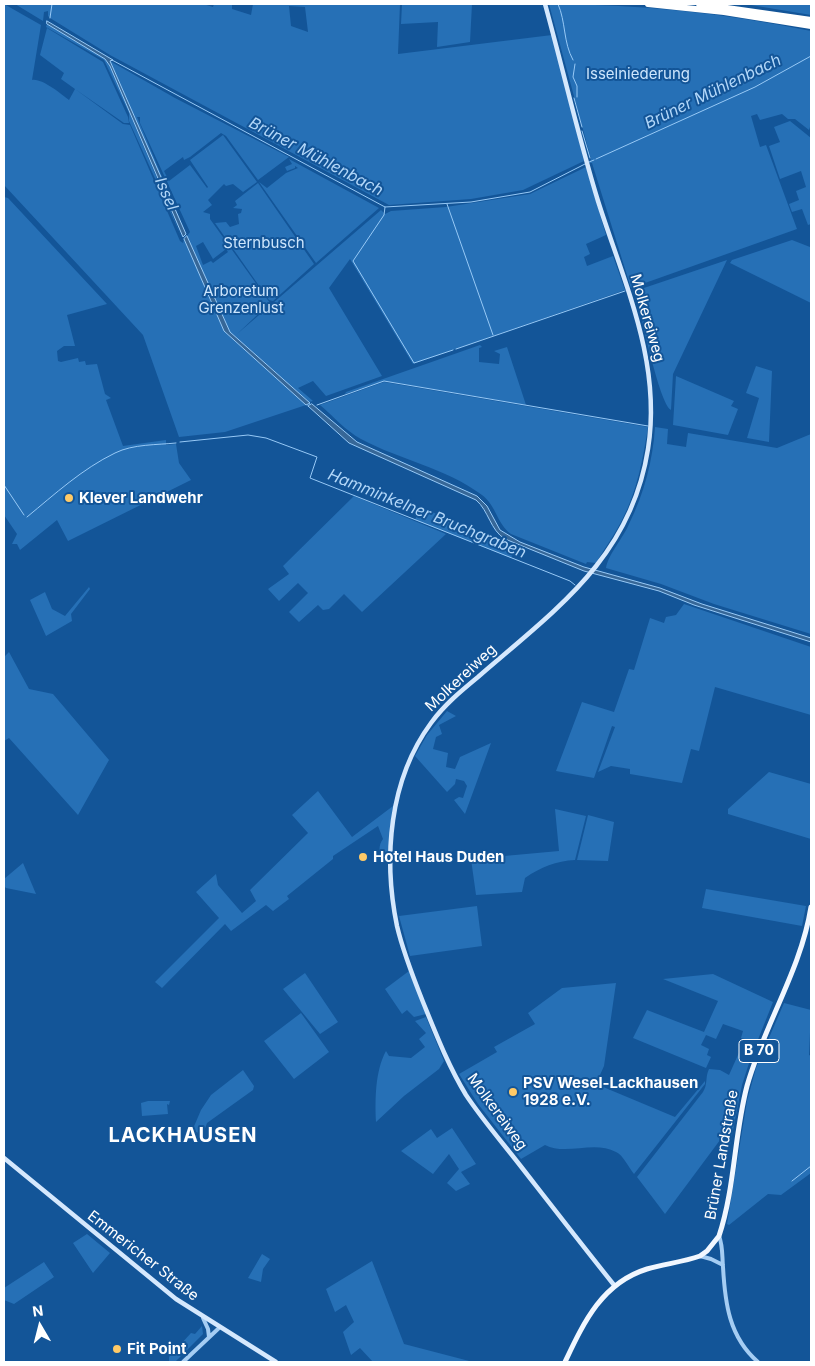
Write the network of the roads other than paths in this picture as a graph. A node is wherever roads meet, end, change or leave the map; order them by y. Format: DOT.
graph roads {
  1 [pos="545,4"];
  2 [pos="648,4"];
  3 [pos="699,4"];
  4 [pos="811,20"];
  5 [pos="811,26"];
  6 [pos="811,908"];
  7 [pos="4,1158"];
  8 [pos="719,1236"];
  9 [pos="716,1242"];
  10 [pos="722,1248"];
  11 [pos="700,1256"];
  12 [pos="722,1265"];
  13 [pos="614,1285"];
  14 [pos="203,1318"];
  15 [pos="219,1328"];
  16 [pos="208,1338"];
  17 [pos="183,1362"];
  18 [pos="276,1362"];
  19 [pos="565,1362"];
  20 [pos="758,1362"];
  1 -- 13 [label="main road, Molkereiweg"];
  2 -- 5 [label="highway"];
  3 -- 4 [label="highway"];
  6 -- 8 [label="main road, Brüner Landstraße / B 70"];
  7 -- 14 [label="main road, Emmericher Straße"];
  8 -- 9 [label="main road, Brüner Landstraße / B 70"];
  8 -- 10 [label="street"];
  9 -- 10 [label="street"];
  9 -- 11 [label="main road, Brüner Landstraße / B 70"];
  10 -- 12 [label="street"];
  11 -- 12 [label="street"];
  11 -- 13 [label="main road, Brüner Landstraße / B 70"];
  12 -- 20 [label="street"];
  13 -- 19 [label="main road, Brüner Landstraße / B 70"];
  14 -- 15 [label="main road, Emmericher Straße"];
  14 -- 16 [label="street"];
  15 -- 16 [label="street"];
  15 -- 18 [label="main road, Emmericher Straße"];
  16 -- 17 [label="street"];
}
